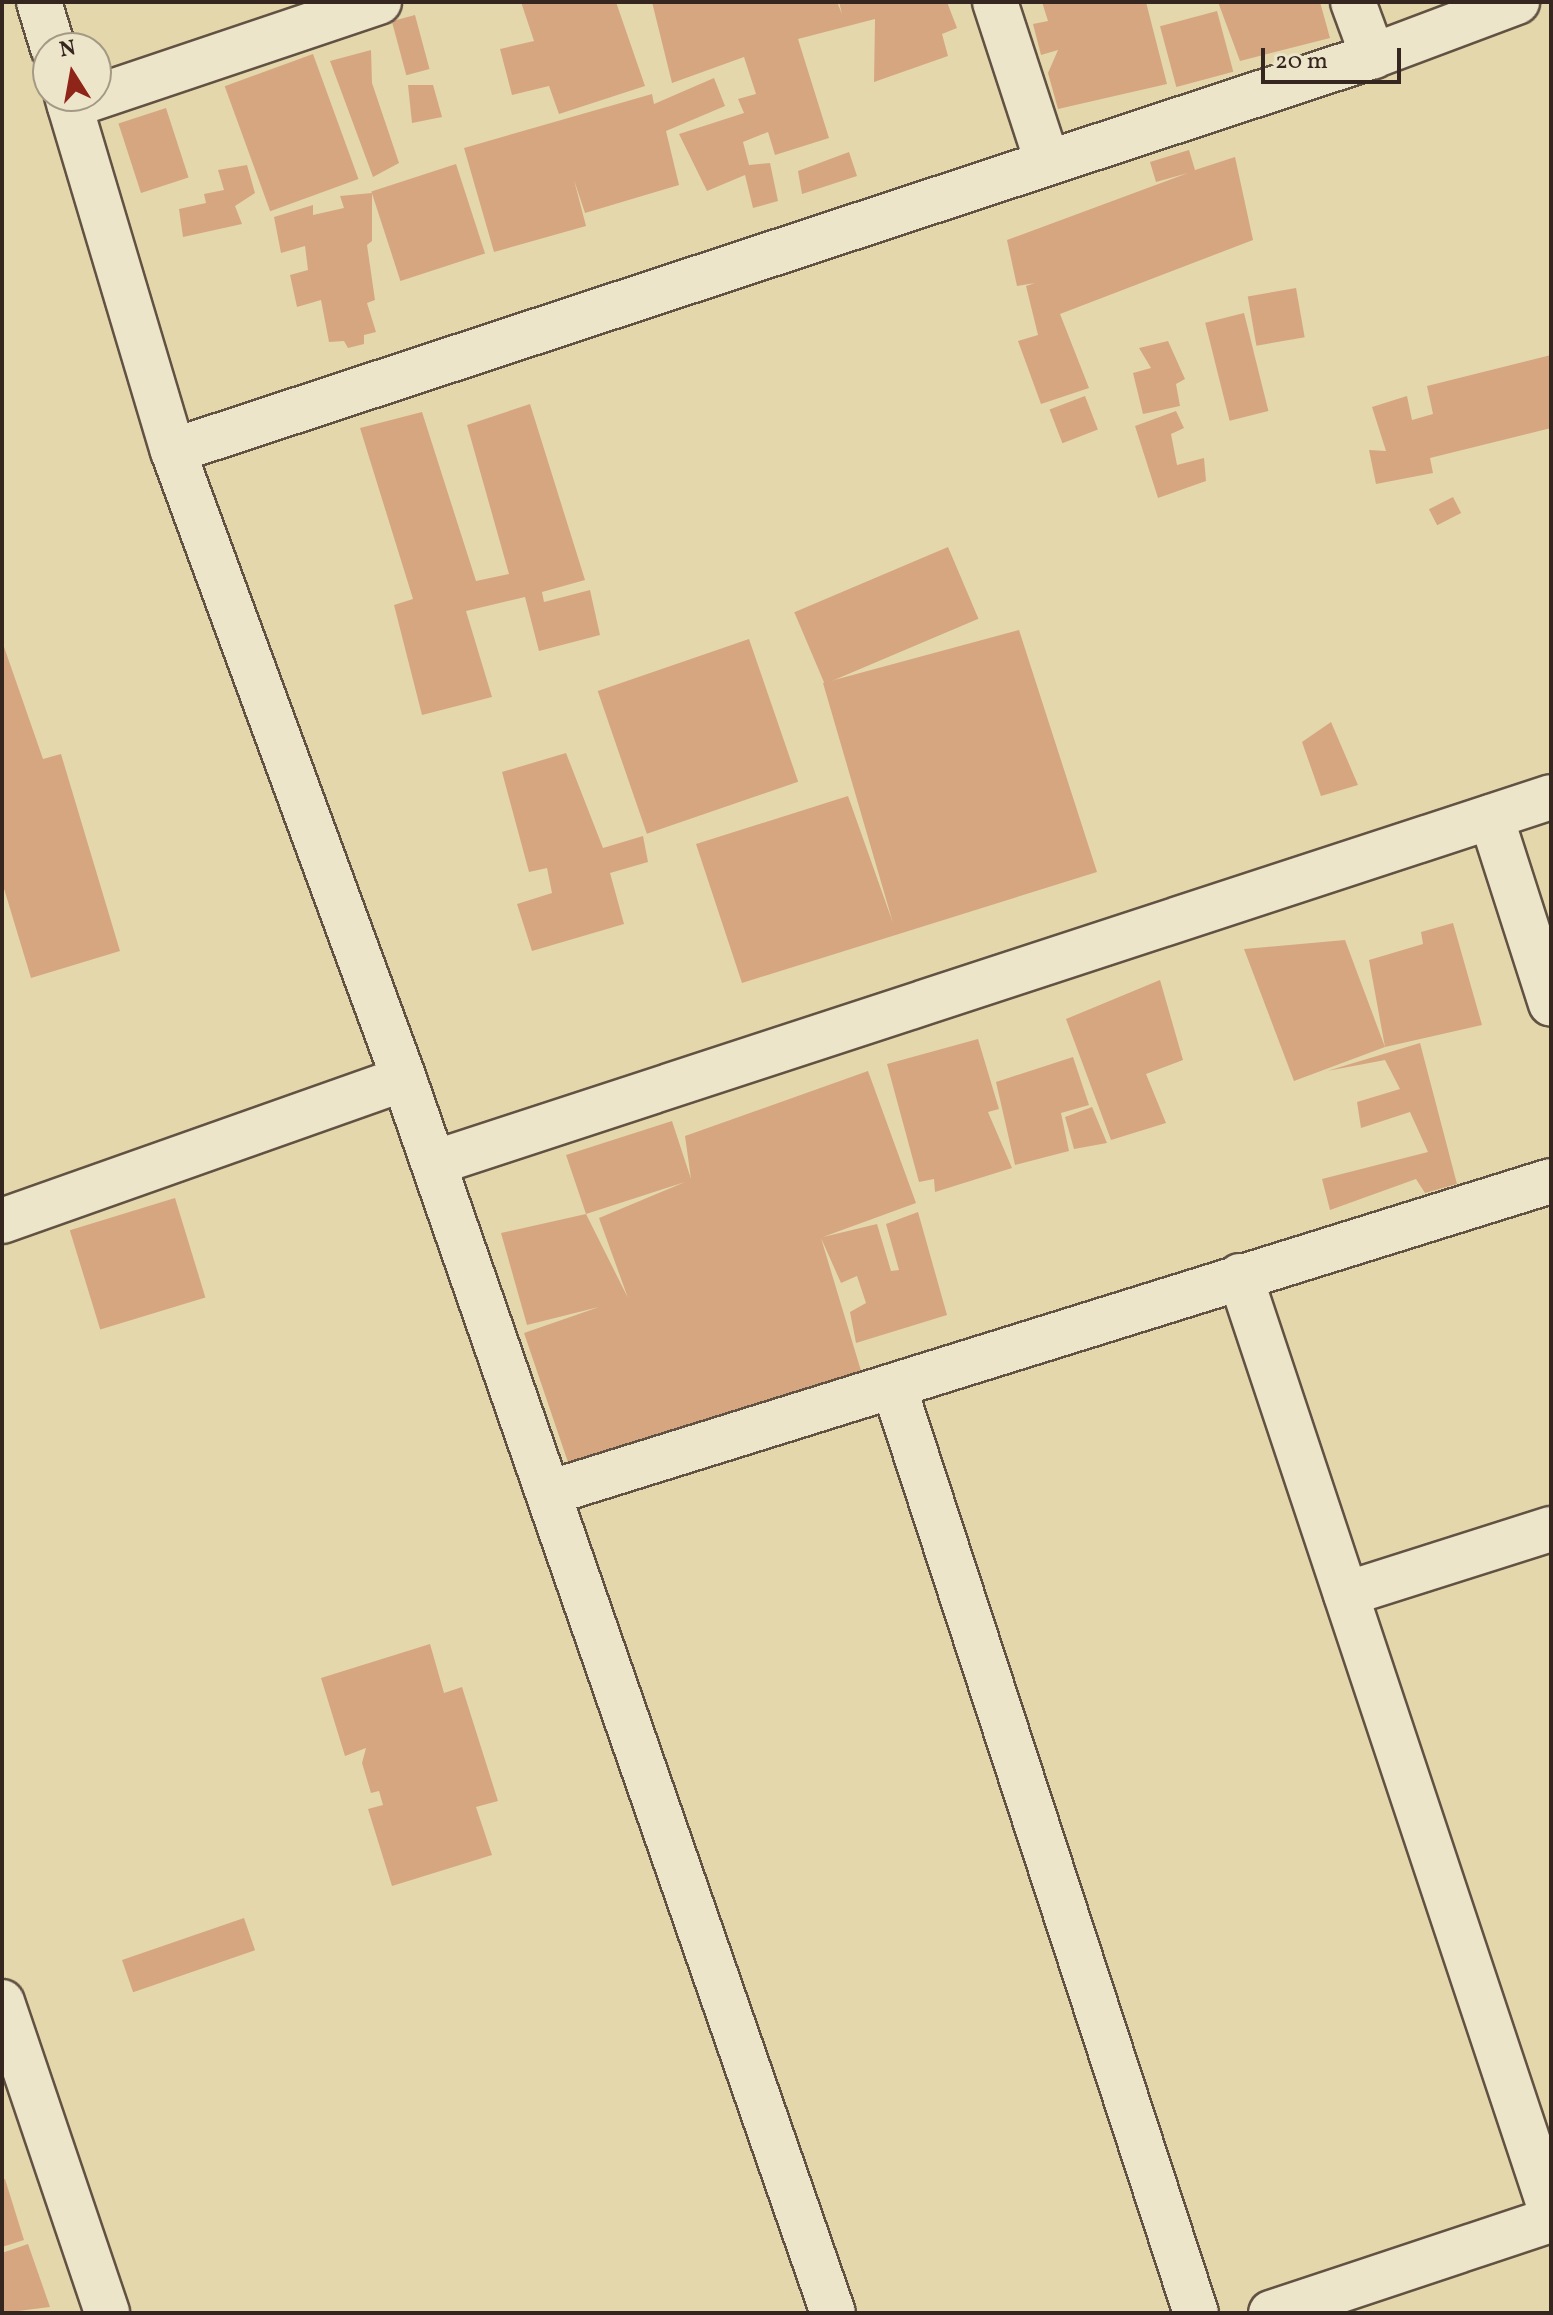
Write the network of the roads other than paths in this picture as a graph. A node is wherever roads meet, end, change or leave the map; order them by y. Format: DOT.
graph roads {
  1 [pos="39,2"];
  2 [pos="379,2"];
  3 [pos="995,2"];
  4 [pos="1353,2"];
  5 [pos="1517,2"];
  6 [pos="48,32"];
  7 [pos="1373,56"];
  8 [pos="112,87"];
  9 [pos="72,112"];
  10 [pos="1047,161"];
  11 [pos="173,451"];
  12 [pos="1551,797"];
  13 [pos="1491,817"];
  14 [pos="1551,1004"];
  15 [pos="404,1079"];
  16 [pos="434,1163"];
  17 [pos="1551,1181"];
  18 [pos="2,1221"];
  19 [pos="1240,1276"];
  20 [pos="894,1387"];
  21 [pos="549,1493"];
  22 [pos="1551,1529"];
  23 [pos="1346,1594"];
  24 [pos="2,2002"];
  25 [pos="1551,2211"];
  26 [pos="1551,2220"];
  27 [pos="107,2313"];
  28 [pos="833,2313"];
  29 [pos="1196,2313"];
  30 [pos="1271,2313"];
  1 -- 6 [label="street"];
  2 -- 8 [label="street"];
  3 -- 10 [label="street"];
  4 -- 7 [label="street"];
  5 -- 7 [label="street"];
  7 -- 10 [label="street"];
  9 -- 11 [label="street"];
  10 -- 11 [label="street"];
  11 -- 15 [label="street"];
  12 -- 13 [label="street"];
  13 -- 14 [label="street"];
  13 -- 16 [label="street"];
  15 -- 16 [label="street"];
  15 -- 18 [label="street"];
  16 -- 21 [label="street"];
  17 -- 19 [label="street"];
  19 -- 20 [label="street"];
  19 -- 23 [label="street"];
  20 -- 21 [label="street"];
  20 -- 29 [label="street"];
  21 -- 28 [label="street"];
  22 -- 23 [label="street"];
  23 -- 25 [label="street"];
  24 -- 27 [label="street"];
  26 -- 30 [label="street"];
}
